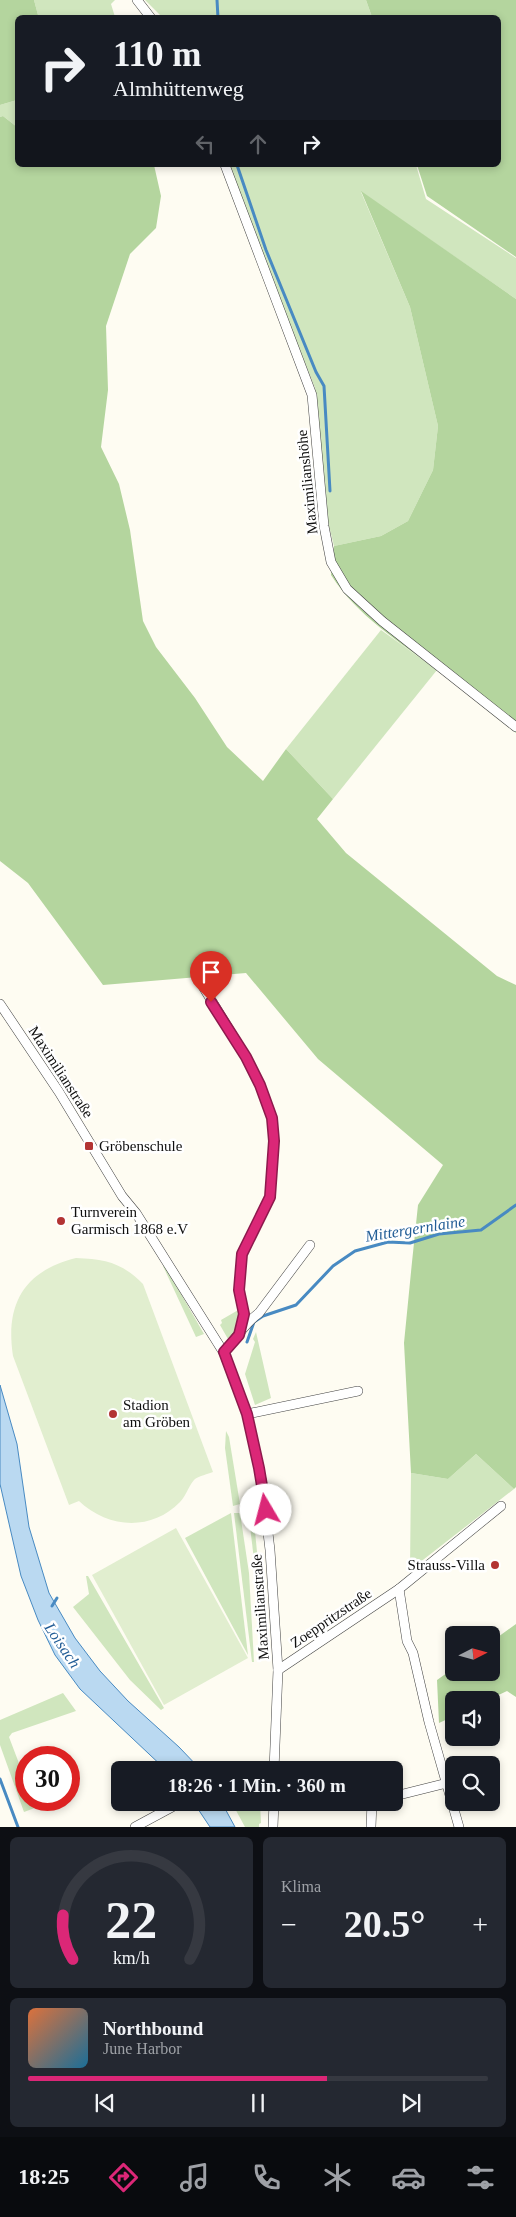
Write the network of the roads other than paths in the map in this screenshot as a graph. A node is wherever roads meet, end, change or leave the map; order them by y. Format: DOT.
graph roads {
  1 [pos="136,0"];
  2 [pos="148,15"];
  3 [pos="226,167"];
  4 [pos="516,727"];
  5 [pos="202,985"];
  6 [pos="0,1004"];
  7 [pos="310,1245"];
  8 [pos="239,1335"];
  9 [pos="224,1352"];
  10 [pos="358,1391"];
  11 [pos="247,1414"];
  12 [pos="501,1506"];
  13 [pos="399,1589"];
  14 [pos="278,1670"];
  15 [pos="274,1761"];
  16 [pos="445,1776"];
  17 [pos="445,1784"];
  18 [pos="403,1794"];
  19 [pos="164,1811"];
  20 [pos="274,1811"];
  21 [pos="372,1811"];
  22 [pos="455,1811"];
  23 [pos="134,1827"];
  24 [pos="273,1827"];
  25 [pos="371,1827"];
  26 [pos="459,1827"];
  1 -- 2 [label="street"];
  3 -- 4 [label="street, Maximilianshöhe"];
  5 -- 8 [label="street"];
  6 -- 9 [label="street, Maximilianstraße"];
  7 -- 8 [label="street"];
  8 -- 9 [label="street"];
  9 -- 11 [label="street, Maximilianstraße"];
  10 -- 11 [label="street"];
  11 -- 14 [label="street, Maximilianstraße"];
  12 -- 13 [label="street, Zoeppritzstraße"];
  13 -- 14 [label="street, Zoeppritzstraße"];
  13 -- 16 [label="street"];
  14 -- 15 [label="street, Maximilianstraße"];
  17 -- 18 [label="street"];
  19 -- 23 [label="street"];
  20 -- 24 [label="street"];
  21 -- 25 [label="street"];
  22 -- 26 [label="street"];
}
